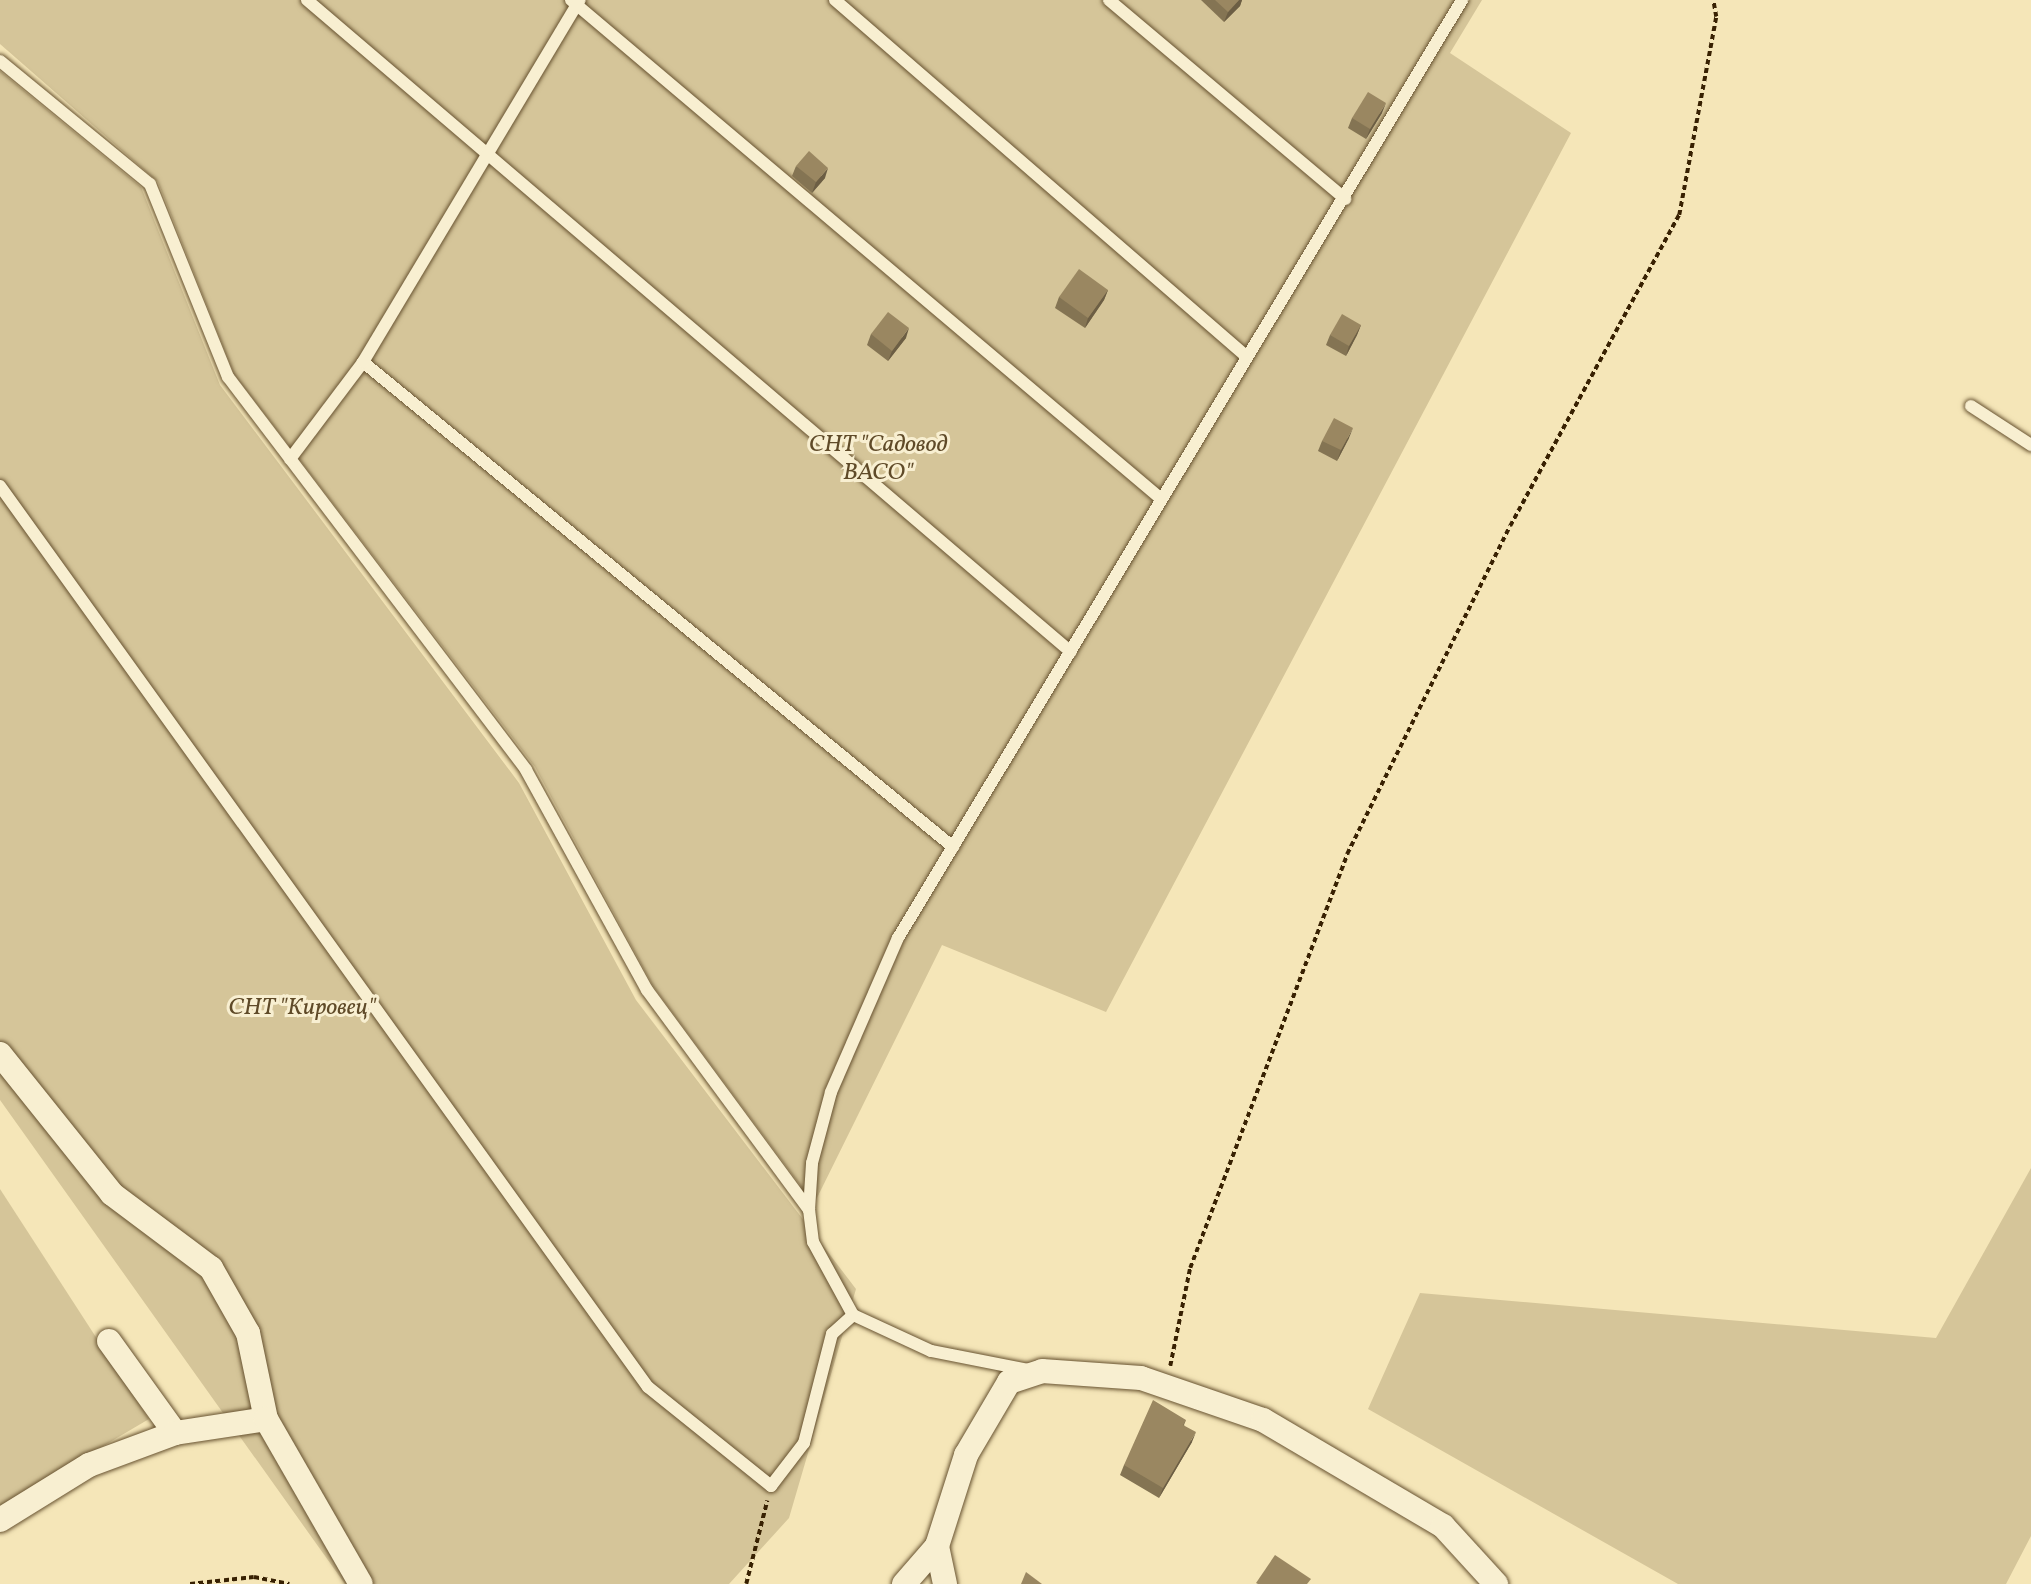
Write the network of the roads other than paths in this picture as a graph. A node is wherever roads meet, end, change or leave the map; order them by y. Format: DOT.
graph roads {
  1 [pos="307,0"];
  2 [pos="835,0"];
  3 [pos="1109,0"];
  4 [pos="576,2"];
  5 [pos="1454,3"];
  6 [pos="0,61"];
  7 [pos="489,155"];
  8 [pos="1345,199"];
  9 [pos="1247,357"];
  10 [pos="363,362"];
  11 [pos="1971,406"];
  12 [pos="2031,445"];
  13 [pos="290,458"];
  14 [pos="0,486"];
  15 [pos="1160,498"];
  16 [pos="1072,652"];
  17 [pos="953,847"];
  18 [pos="0,1054"];
  19 [pos="809,1210"];
  20 [pos="853,1315"];
  21 [pos="109,1341"];
  22 [pos="1042,1371"];
  23 [pos="266,1419"];
  24 [pos="176,1433"];
  25 [pos="0,1520"];
  26 [pos="937,1546"];
  27 [pos="361,1584"];
  28 [pos="905,1584"];
  29 [pos="945,1584"];
  30 [pos="1496,1584"];
  1 -- 7 [label="lane"];
  2 -- 9 [label="lane"];
  3 -- 8 [label="lane"];
  4 -- 7 [label="lane"];
  4 -- 15 [label="lane"];
  5 -- 8 [label="lane"];
  6 -- 13 [label="lane"];
  7 -- 10 [label="lane"];
  7 -- 16 [label="lane"];
  8 -- 9 [label="lane"];
  9 -- 15 [label="lane"];
  10 -- 13 [label="lane"];
  10 -- 17 [label="lane"];
  11 -- 12 [label="lane"];
  13 -- 19 [label="lane"];
  14 -- 20 [label="lane"];
  15 -- 16 [label="lane"];
  16 -- 17 [label="lane"];
  17 -- 19 [label="lane"];
  18 -- 23 [label="street"];
  19 -- 20 [label="lane"];
  20 -- 22 [label="lane"];
  21 -- 24 [label="street"];
  22 -- 26 [label="street"];
  22 -- 30 [label="street"];
  23 -- 24 [label="street"];
  23 -- 27 [label="street"];
  24 -- 25 [label="street"];
  26 -- 28 [label="street"];
  26 -- 29 [label="street"];
}
